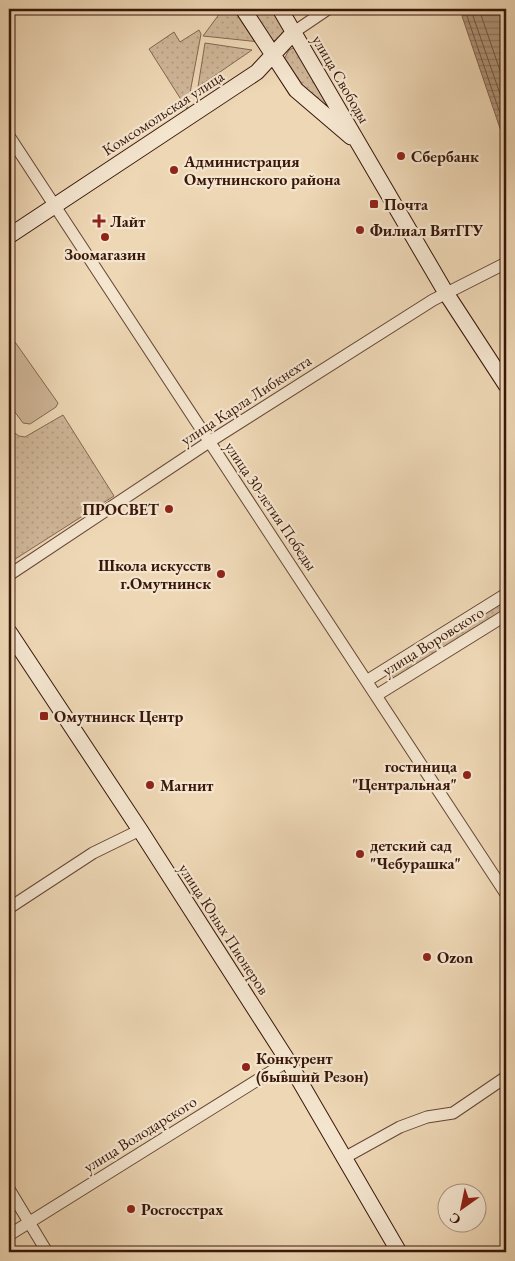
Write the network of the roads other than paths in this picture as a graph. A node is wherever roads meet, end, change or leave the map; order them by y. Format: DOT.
graph roads {
  1 [pos="242,9"];
  2 [pos="280,9"];
  3 [pos="328,9"];
  4 [pos="294,32"];
  5 [pos="273,55"];
  6 [pos="9,136"];
  7 [pos="357,140"];
  8 [pos="55,206"];
  9 [pos="9,236"];
  10 [pos="506,263"];
  11 [pos="446,293"];
  12 [pos="506,385"];
  13 [pos="209,442"];
  14 [pos="9,575"];
  15 [pos="506,594"];
  16 [pos="506,615"];
  17 [pos="9,632"];
  18 [pos="368,680"];
  19 [pos="378,695"];
  20 [pos="140,830"];
  21 [pos="506,894"];
  22 [pos="9,908"];
  23 [pos="288,1061"];
  24 [pos="506,1077"];
  25 [pos="344,1158"];
  26 [pos="9,1189"];
  27 [pos="29,1221"];
  28 [pos="9,1235"];
  29 [pos="47,1252"];
  30 [pos="399,1252"];
  1 -- 5 [label="main road, улица Свободы"];
  2 -- 4 [label="main road, улица Свободы"];
  3 -- 4 [label="street, Комсомольская улица"];
  4 -- 5 [label="main road, Комсомольская улица"];
  4 -- 7 [label="main road, улица Свободы"];
  5 -- 7 [label="main road, улица Свободы"];
  5 -- 8 [label="main road, Комсомольская улица"];
  6 -- 8 [label="street, улица 30-летия Победы"];
  7 -- 11 [label="main road, улица Свободы"];
  8 -- 9 [label="main road, Комсомольская улица"];
  8 -- 13 [label="street, улица 30-летия Победы"];
  10 -- 11 [label="street, улица Карла Либкнехта"];
  11 -- 12 [label="main road, улица Свободы"];
  11 -- 13 [label="street, улица Карла Либкнехта"];
  13 -- 14 [label="street, улица Карла Либкнехта"];
  13 -- 18 [label="street, улица 30-летия Победы"];
  15 -- 18 [label="street"];
  16 -- 19 [label="street, улица Воровского"];
  17 -- 20 [label="main road, улица Юных Пионеров"];
  18 -- 19 [label="street, улица 30-летия Победы"];
  19 -- 21 [label="street, улица 30-летия Победы"];
  20 -- 22 [label="street"];
  20 -- 23 [label="main road, улица Юных Пионеров"];
  23 -- 25 [label="main road, улица Юных Пионеров"];
  23 -- 27 [label="street, улица Володарского"];
  24 -- 25 [label="street"];
  25 -- 30 [label="main road, улица Юных Пионеров"];
  26 -- 27 [label="street"];
  27 -- 28 [label="street, улица Володарского"];
  27 -- 29 [label="street"];
}
